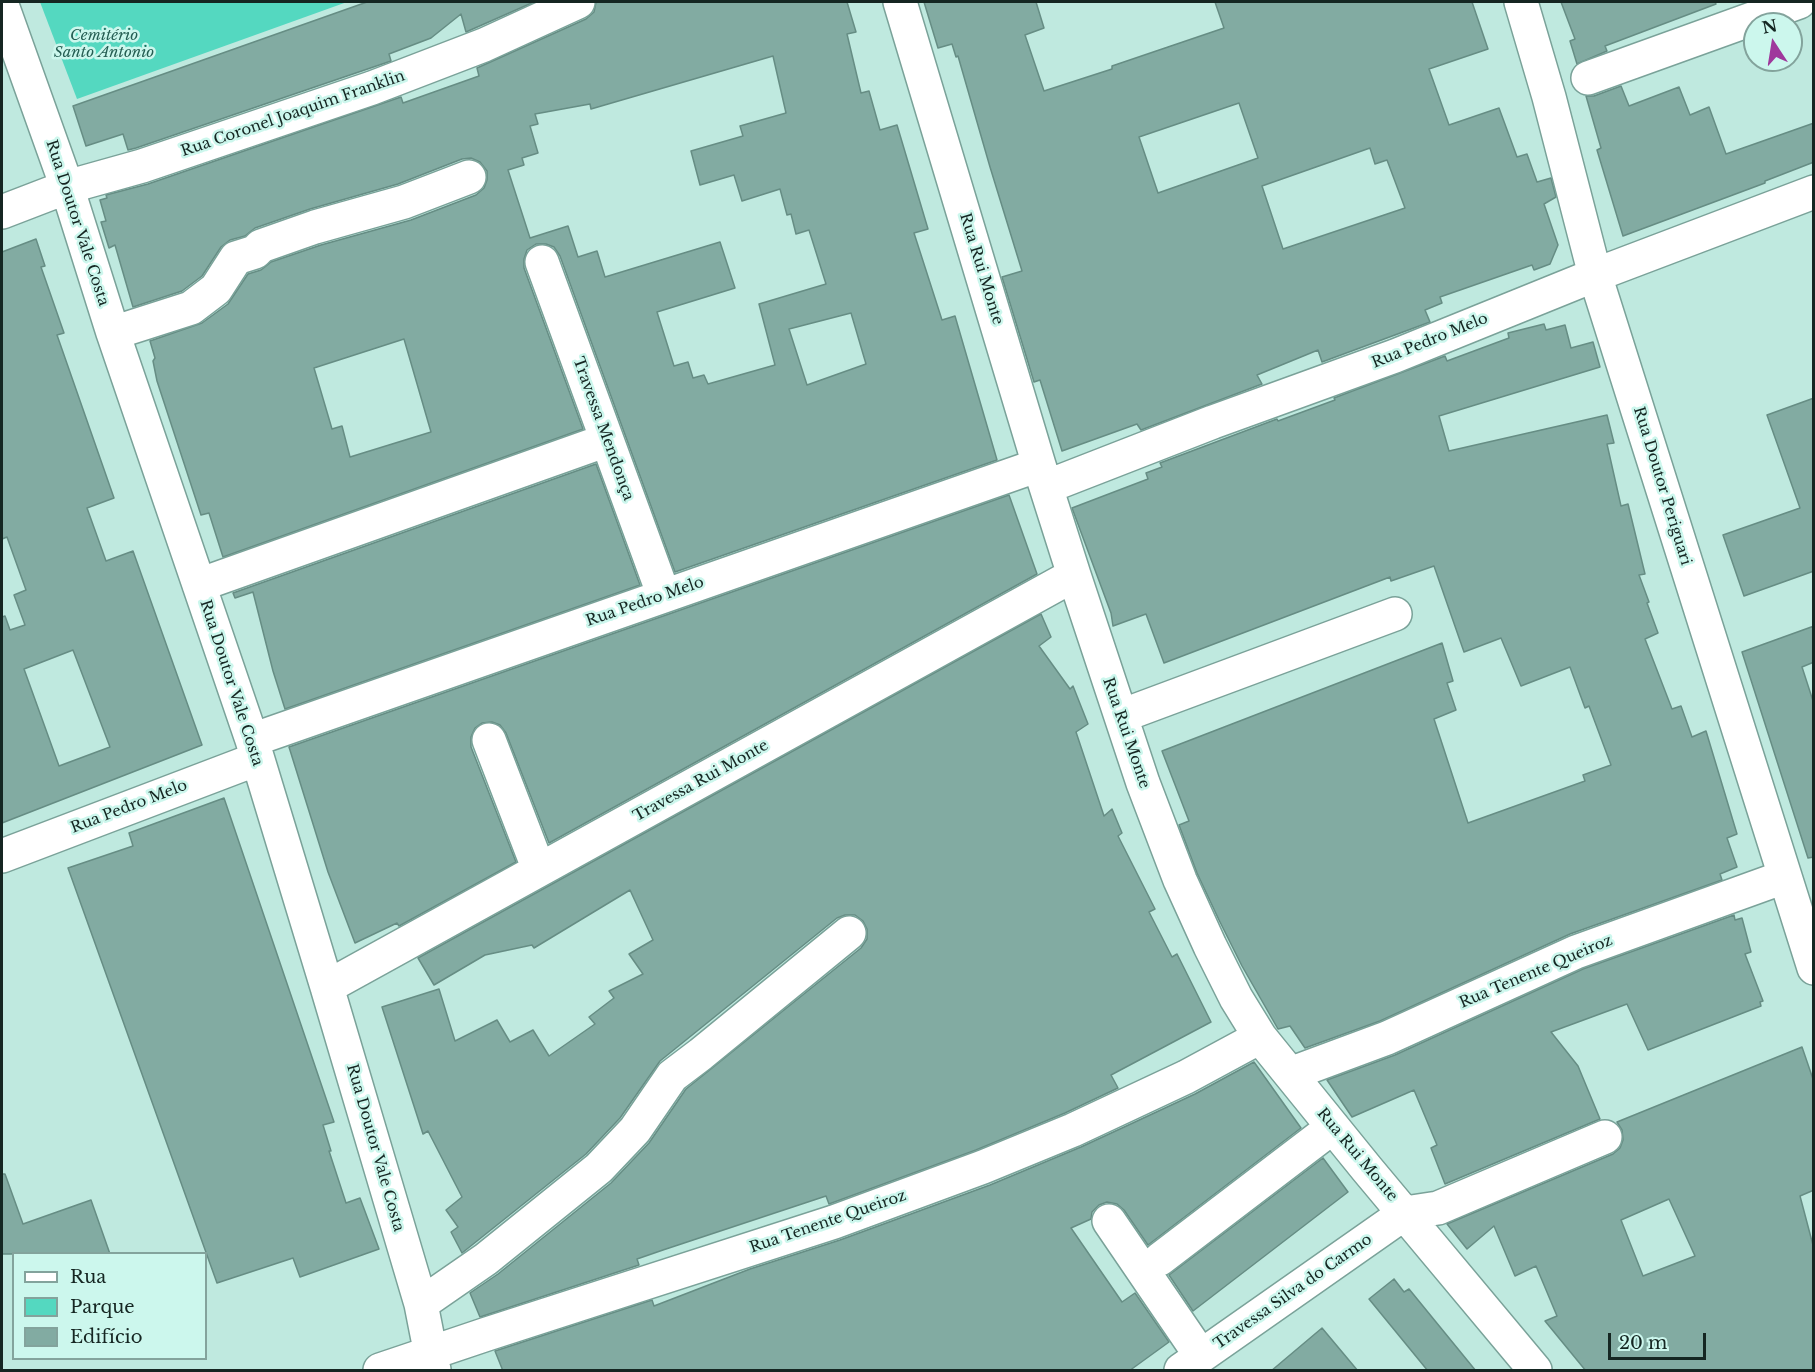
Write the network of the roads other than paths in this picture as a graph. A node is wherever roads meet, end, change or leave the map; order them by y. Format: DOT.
graph roads {
  1 [pos="578,2"];
  2 [pos="900,2"];
  3 [pos="1521,2"];
  4 [pos="1799,2"];
  5 [pos="2,5"];
  6 [pos="1588,78"];
  7 [pos="469,177"];
  8 [pos="67,187"];
  9 [pos="1814,192"];
  10 [pos="2,212"];
  11 [pos="542,262"];
  12 [pos="1595,275"];
  13 [pos="113,333"];
  14 [pos="607,440"];
  15 [pos="1042,476"];
  16 [pos="1074,575"];
  17 [pos="199,585"];
  18 [pos="664,596"];
  19 [pos="1395,614"];
  20 [pos="1121,716"];
  21 [pos="489,740"];
  22 [pos="254,750"];
  23 [pos="2,856"];
  24 [pos="539,870"];
  25 [pos="1784,877"];
  26 [pos="849,933"];
  27 [pos="1814,968"];
  28 [pos="327,987"];
  29 [pos="1260,1037"];
  30 [pos="1290,1074"];
  31 [pos="1333,1127"];
  32 [pos="1605,1137"];
  33 [pos="1405,1213"];
  34 [pos="1109,1221"];
  35 [pos="1160,1259"];
  36 [pos="421,1304"];
  37 [pos="432,1362"];
  38 [pos="1191,1363"];
  39 [pos="380,1371"];
  40 [pos="1535,1371"];
  1 -- 8 [label="street, Rua Coronel Joaquim Franklin"];
  2 -- 15 [label="street, Rua Rui Monte"];
  3 -- 12 [label="street, Rua Doutor Periguari"];
  4 -- 6 [label="street"];
  5 -- 8 [label="street, Rua Doutor Vale Costa"];
  7 -- 13 [label="street"];
  8 -- 10 [label="street, Rua Coronel Joaquim Franklin"];
  8 -- 13 [label="street, Rua Doutor Vale Costa"];
  9 -- 12 [label="street, Rua Pedro Melo"];
  11 -- 14 [label="street, Travessa Mendonça"];
  12 -- 15 [label="street, Rua Pedro Melo"];
  12 -- 25 [label="street, Rua Doutor Periguari"];
  13 -- 17 [label="street, Rua Doutor Vale Costa"];
  14 -- 17 [label="street"];
  14 -- 18 [label="street, Travessa Mendonça"];
  15 -- 16 [label="street, Rua Rui Monte"];
  15 -- 18 [label="street, Rua Pedro Melo"];
  16 -- 20 [label="street, Rua Rui Monte"];
  16 -- 24 [label="street, Travessa Rui Monte"];
  17 -- 22 [label="street, Rua Doutor Vale Costa"];
  18 -- 22 [label="street, Rua Pedro Melo"];
  19 -- 20 [label="street"];
  20 -- 29 [label="street, Rua Rui Monte"];
  21 -- 24 [label="street"];
  22 -- 23 [label="street, Rua Pedro Melo"];
  22 -- 28 [label="street, Rua Doutor Vale Costa"];
  24 -- 28 [label="street, Travessa Rui Monte"];
  25 -- 27 [label="street, Rua Doutor Periguari"];
  25 -- 30 [label="street, Rua Tenente Queiroz"];
  26 -- 36 [label="street"];
  28 -- 36 [label="street, Rua Doutor Vale Costa"];
  29 -- 30 [label="street, Rua Rui Monte"];
  29 -- 37 [label="street, Rua Tenente Queiroz"];
  30 -- 31 [label="street, Rua Rui Monte"];
  31 -- 33 [label="street, Rua Rui Monte"];
  31 -- 35 [label="street"];
  32 -- 33 [label="street"];
  33 -- 38 [label="street, Travessa Silva do Carmo"];
  33 -- 40 [label="street, Rua Rui Monte"];
  34 -- 38 [label="street"];
  36 -- 37 [label="street, Rua Doutor Vale Costa"];
  37 -- 39 [label="street, Rua Tenente Queiroz"];
}
